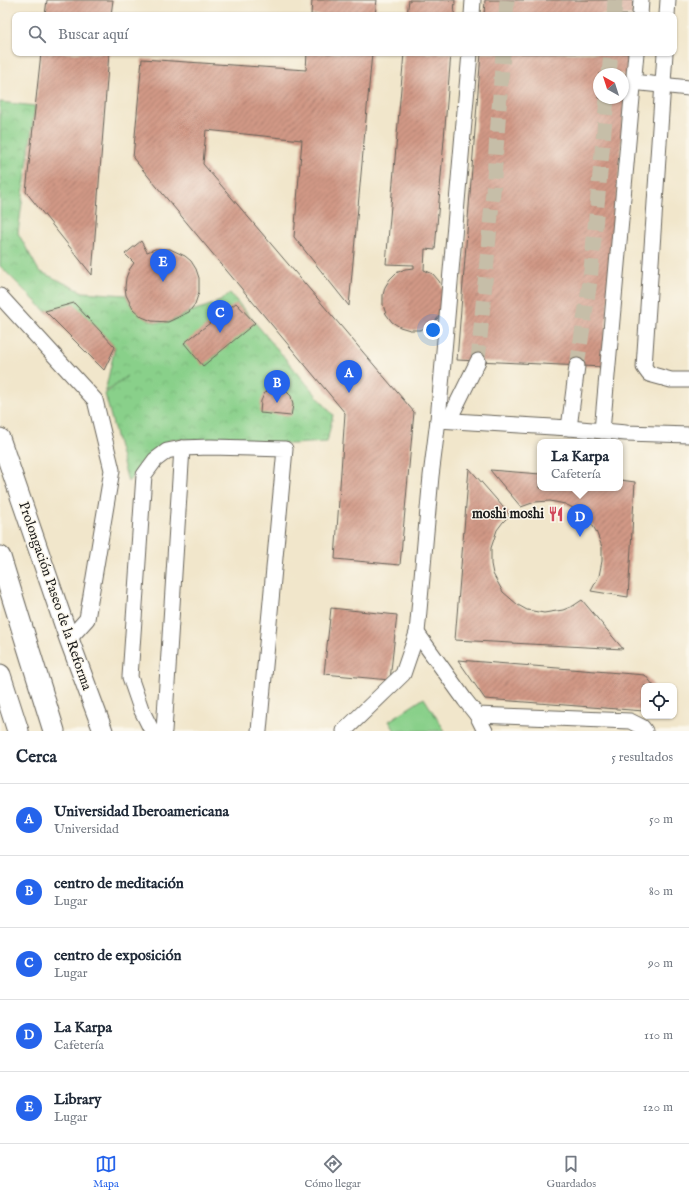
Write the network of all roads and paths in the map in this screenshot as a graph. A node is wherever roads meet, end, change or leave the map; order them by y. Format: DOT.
graph roads {
  1 [pos="473,0"];
  2 [pos="642,0"];
  3 [pos="668,0"];
  4 [pos="472,12"];
  5 [pos="640,12"];
  6 [pos="667,12"];
  7 [pos="470,56"];
  8 [pos="636,56"];
  9 [pos="665,56"];
  10 [pos="632,82"];
  11 [pos="663,85"];
  12 [pos="689,88"];
  13 [pos="0,296"];
  14 [pos="478,360"];
  15 [pos="577,366"];
  16 [pos="689,380"];
  17 [pos="443,420"];
  18 [pos="569,428"];
  19 [pos="602,431"];
  20 [pos="689,435"];
  21 [pos="0,438"];
  22 [pos="182,448"];
  23 [pos="0,557"];
  24 [pos="417,633"];
  25 [pos="69,639"];
  26 [pos="0,675"];
  27 [pos="477,715"];
  28 [pos="18,731"];
  29 [pos="54,731"];
  30 [pos="103,731"];
  31 [pos="152,731"];
  32 [pos="164,731"];
  33 [pos="259,731"];
  34 [pos="344,731"];
  35 [pos="485,731"];
  36 [pos="645,731"];
  1 -- 4 [label="lane"];
  2 -- 5 [label="lane"];
  3 -- 6 [label="lane"];
  7 -- 17 [label="lane"];
  8 -- 10 [label="lane"];
  9 -- 11 [label="lane"];
  10 -- 11 [label="lane"];
  10 -- 19 [label="lane"];
  11 -- 12 [label="lane"];
  11 -- 16 [label="lane"];
  13 -- 25 [label="lane"];
  14 -- 17 [label="lane"];
  15 -- 18 [label="lane"];
  17 -- 18 [label="lane"];
  17 -- 24 [label="lane"];
  18 -- 19 [label="lane"];
  19 -- 20 [label="lane"];
  21 -- 25 [label="main road, Prolongación Paseo de la Reforma"];
  22 -- 31 [label="lane"];
  22 -- 32 [label="lane"];
  22 -- 33 [label="lane"];
  23 -- 29 [label="highway"];
  24 -- 27 [label="lane"];
  24 -- 34 [label="lane"];
  25 -- 30 [label="main road, Prolongación Paseo de la Reforma"];
  26 -- 28 [label="highway"];
  27 -- 35 [label="lane"];
  27 -- 36 [label="lane"];
}
